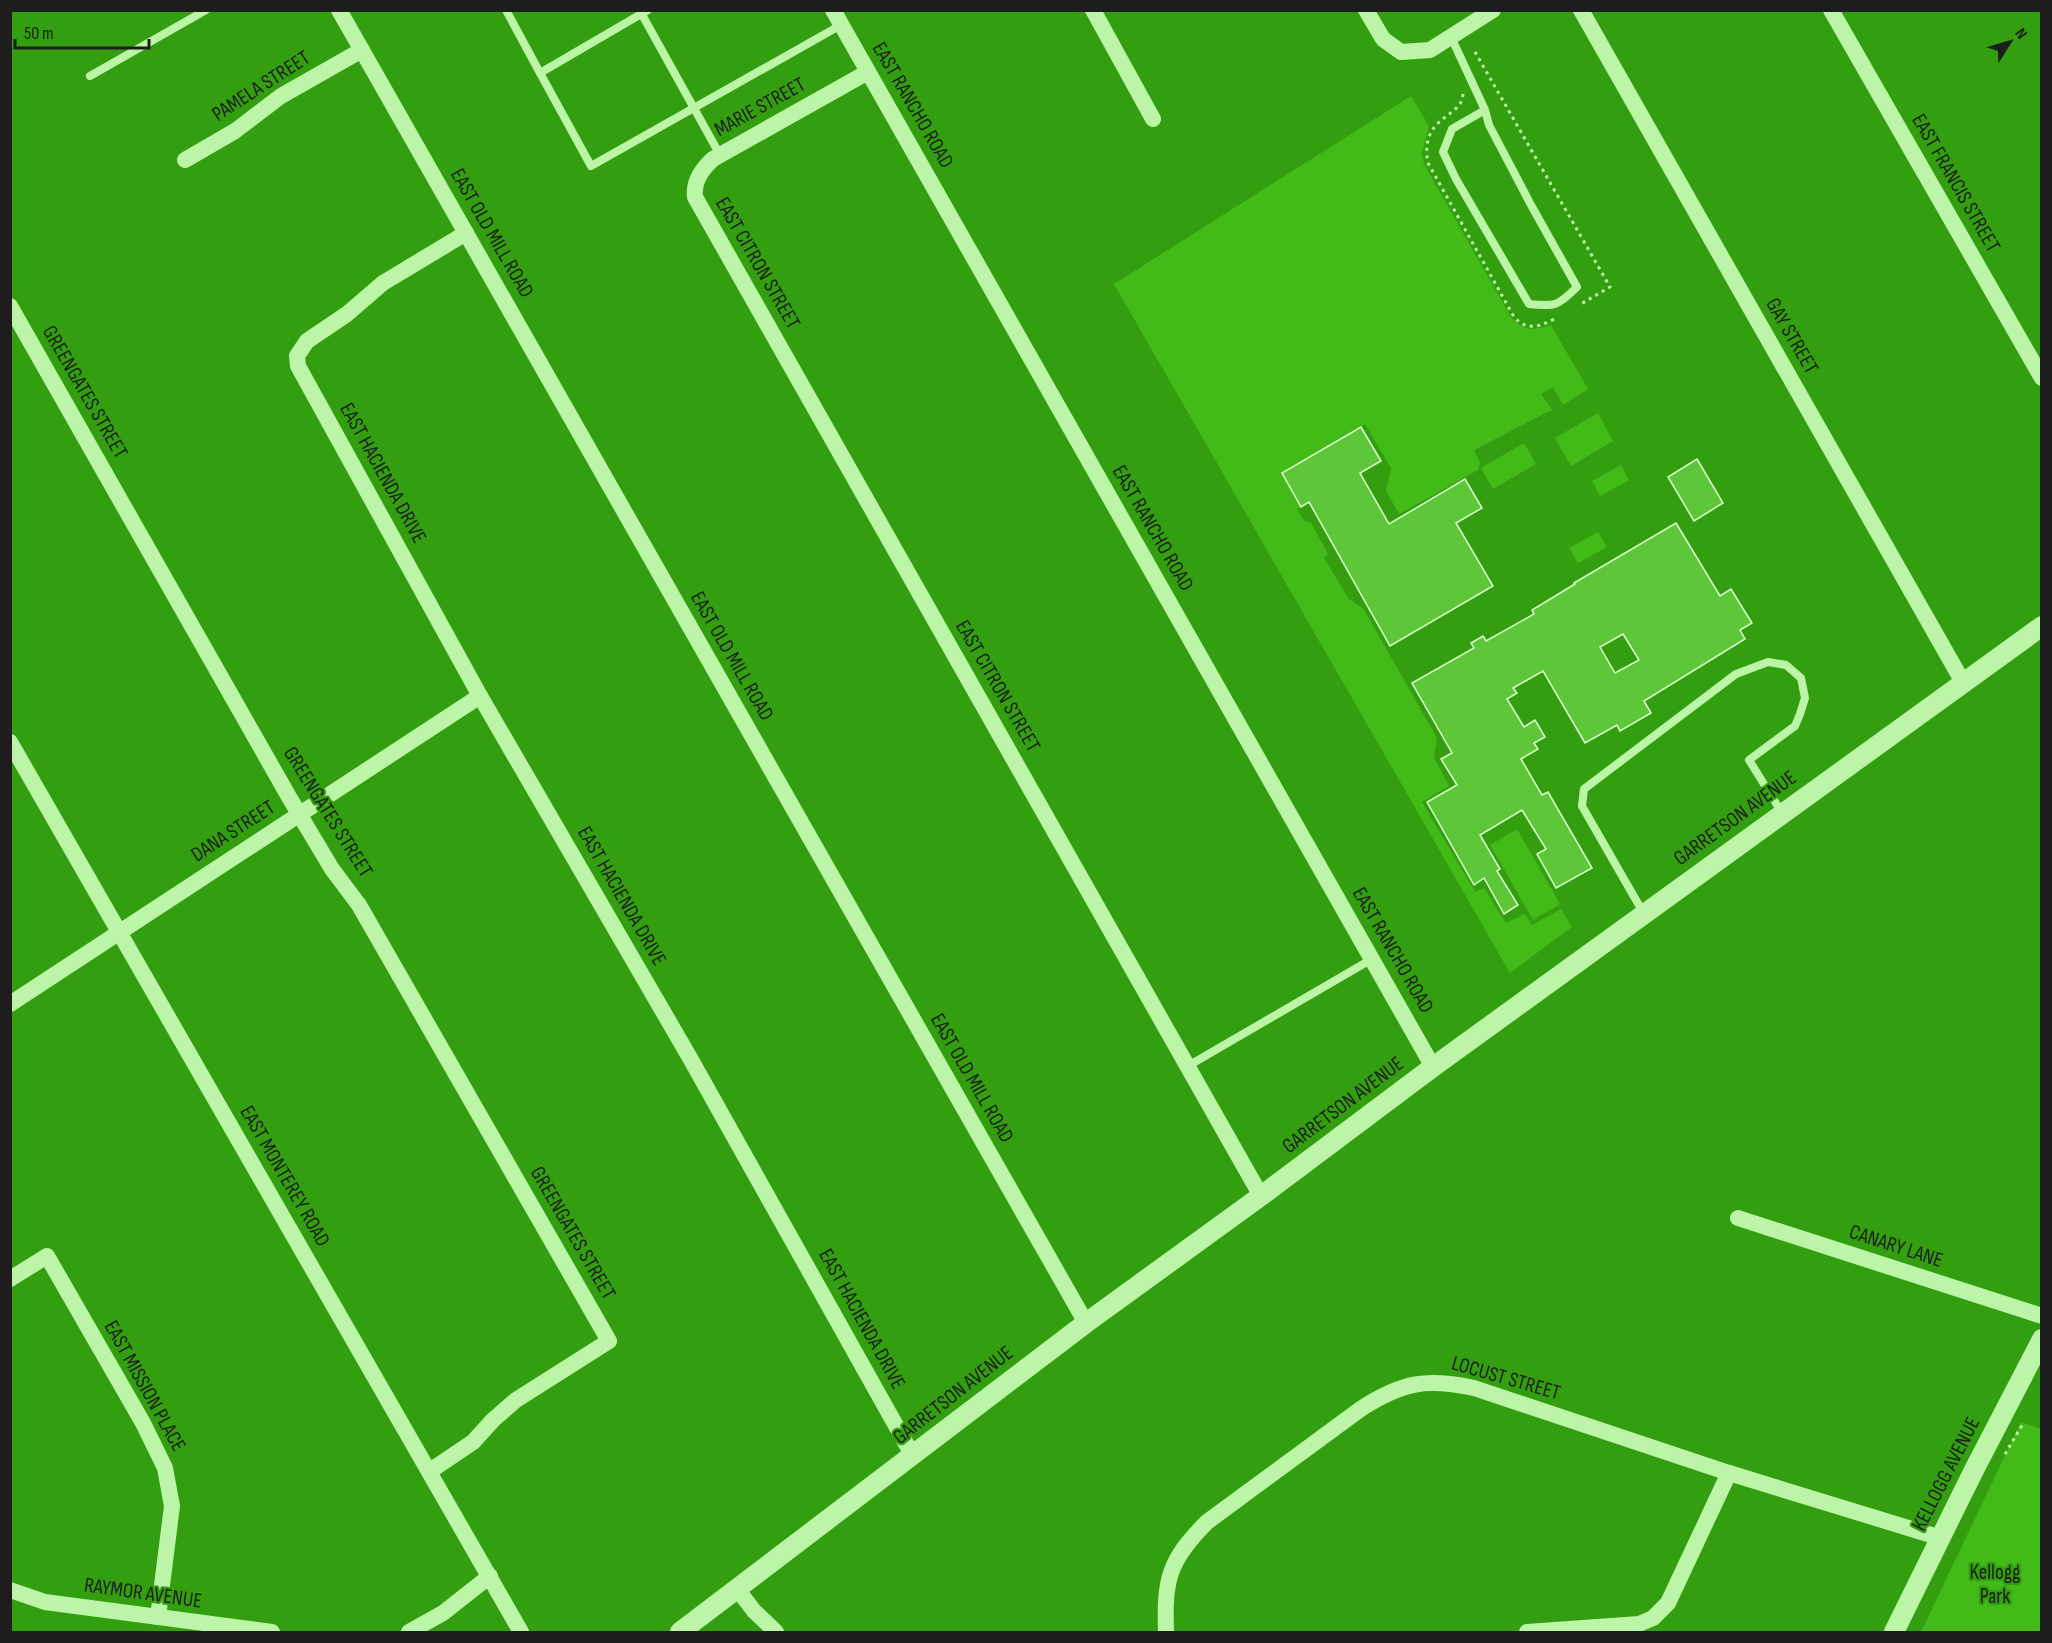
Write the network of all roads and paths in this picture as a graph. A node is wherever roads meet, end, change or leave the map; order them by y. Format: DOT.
graph roads {
  1 [pos="206,10"];
  2 [pos="339,10"];
  3 [pos="506,10"];
  4 [pos="1093,10"];
  5 [pos="1366,10"];
  6 [pos="1493,10"];
  7 [pos="1581,10"];
  8 [pos="1831,10"];
  9 [pos="643,12"];
  10 [pos="837,18"];
  11 [pos="1451,37"];
  12 [pos="362,50"];
  13 [pos="1475,52"];
  14 [pos="540,72"];
  15 [pos="868,72"];
  16 [pos="90,76"];
  17 [pos="1462,87"];
  18 [pos="694,108"];
  19 [pos="1485,110"];
  20 [pos="1153,119"];
  21 [pos="720,155"];
  22 [pos="185,160"];
  23 [pos="695,197"];
  24 [pos="466,233"];
  25 [pos="1581,304"];
  26 [pos="10,306"];
  27 [pos="1561,315"];
  28 [pos="2042,378"];
  29 [pos="2042,626"];
  30 [pos="1964,684"];
  31 [pos="480,696"];
  32 [pos="10,742"];
  33 [pos="1782,813"];
  34 [pos="300,814"];
  35 [pos="1644,914"];
  36 [pos="119,933"];
  37 [pos="1372,959"];
  38 [pos="10,1004"];
  39 [pos="1188,1066"];
  40 [pos="1433,1067"];
  41 [pos="1261,1196"];
  42 [pos="1738,1218"];
  43 [pos="10,1279"];
  44 [pos="2042,1316"];
  45 [pos="1086,1323"];
  46 [pos="2042,1339"];
  47 [pos="913,1456"];
  48 [pos="430,1471"];
  49 [pos="1729,1473"];
  50 [pos="1941,1538"];
  51 [pos="490,1575"];
  52 [pos="10,1590"];
  53 [pos="738,1590"];
  54 [pos="158,1617"];
  55 [pos="272,1632"];
  56 [pos="410,1632"];
  57 [pos="521,1632"];
  58 [pos="680,1632"];
  59 [pos="776,1632"];
  60 [pos="1166,1632"];
  61 [pos="1527,1632"];
  62 [pos="1894,1632"];
  1 -- 16 [label="lane"];
  2 -- 12 [label="street, EAST OLD MILL ROAD"];
  3 -- 14 [label="lane"];
  4 -- 20 [label="street"];
  5 -- 11 [label="street"];
  6 -- 11 [label="street"];
  7 -- 30 [label="street, GAY STREET"];
  8 -- 28 [label="street, EAST FRANCIS STREET"];
  9 -- 14 [label="lane"];
  9 -- 18 [label="lane"];
  10 -- 15 [label="street, EAST RANCHO ROAD"];
  10 -- 18 [label="lane"];
  11 -- 19 [label="lane"];
  12 -- 22 [label="street, PAMELA STREET"];
  12 -- 24 [label="street, EAST OLD MILL ROAD"];
  13 -- 25 [label="path"];
  14 -- 18 [label="lane"];
  15 -- 21 [label="street, MARIE STREET"];
  15 -- 37 [label="street, EAST RANCHO ROAD"];
  17 -- 27 [label="path"];
  18 -- 21 [label="lane"];
  19 -- 19 [label="lane"];
  21 -- 23 [label="street, MARIE STREET"];
  23 -- 39 [label="street, EAST CITRON STREET"];
  24 -- 31 [label="street, EAST HACIENDA DRIVE"];
  24 -- 45 [label="street, EAST OLD MILL ROAD"];
  26 -- 34 [label="street, GREENGATES STREET"];
  29 -- 30 [label="street, GARRETSON AVENUE"];
  30 -- 33 [label="street, GARRETSON AVENUE"];
  31 -- 34 [label="street, DANA STREET"];
  31 -- 47 [label="street, EAST HACIENDA DRIVE"];
  32 -- 36 [label="street, EAST MONTEREY ROAD"];
  33 -- 35 [label="street, GARRETSON AVENUE"];
  33 -- 35 [label="lane"];
  34 -- 36 [label="street, DANA STREET"];
  34 -- 48 [label="street, GREENGATES STREET"];
  35 -- 40 [label="street, GARRETSON AVENUE"];
  36 -- 38 [label="street, DANA STREET"];
  36 -- 48 [label="street, EAST MONTEREY ROAD"];
  37 -- 39 [label="lane"];
  37 -- 40 [label="street, EAST RANCHO ROAD"];
  39 -- 41 [label="street, EAST CITRON STREET"];
  40 -- 41 [label="street, GARRETSON AVENUE"];
  41 -- 45 [label="street, GARRETSON AVENUE"];
  42 -- 44 [label="street, CANARY LANE"];
  43 -- 54 [label="street, EAST MISSION PLACE"];
  45 -- 47 [label="street, GARRETSON AVENUE"];
  46 -- 50 [label="street, KELLOGG AVENUE"];
  47 -- 53 [label="street, GARRETSON AVENUE"];
  48 -- 51 [label="street, EAST MONTEREY ROAD"];
  49 -- 50 [label="street, LOCUST STREET"];
  49 -- 60 [label="street, LOCUST STREET"];
  49 -- 61 [label="street"];
  50 -- 62 [label="street, KELLOGG AVENUE"];
  51 -- 56 [label="street"];
  51 -- 57 [label="street, EAST MONTEREY ROAD"];
  52 -- 54 [label="street, RAYMOR AVENUE"];
  53 -- 58 [label="street, GARRETSON AVENUE"];
  53 -- 59 [label="street"];
  54 -- 55 [label="street, RAYMOR AVENUE"];
}
